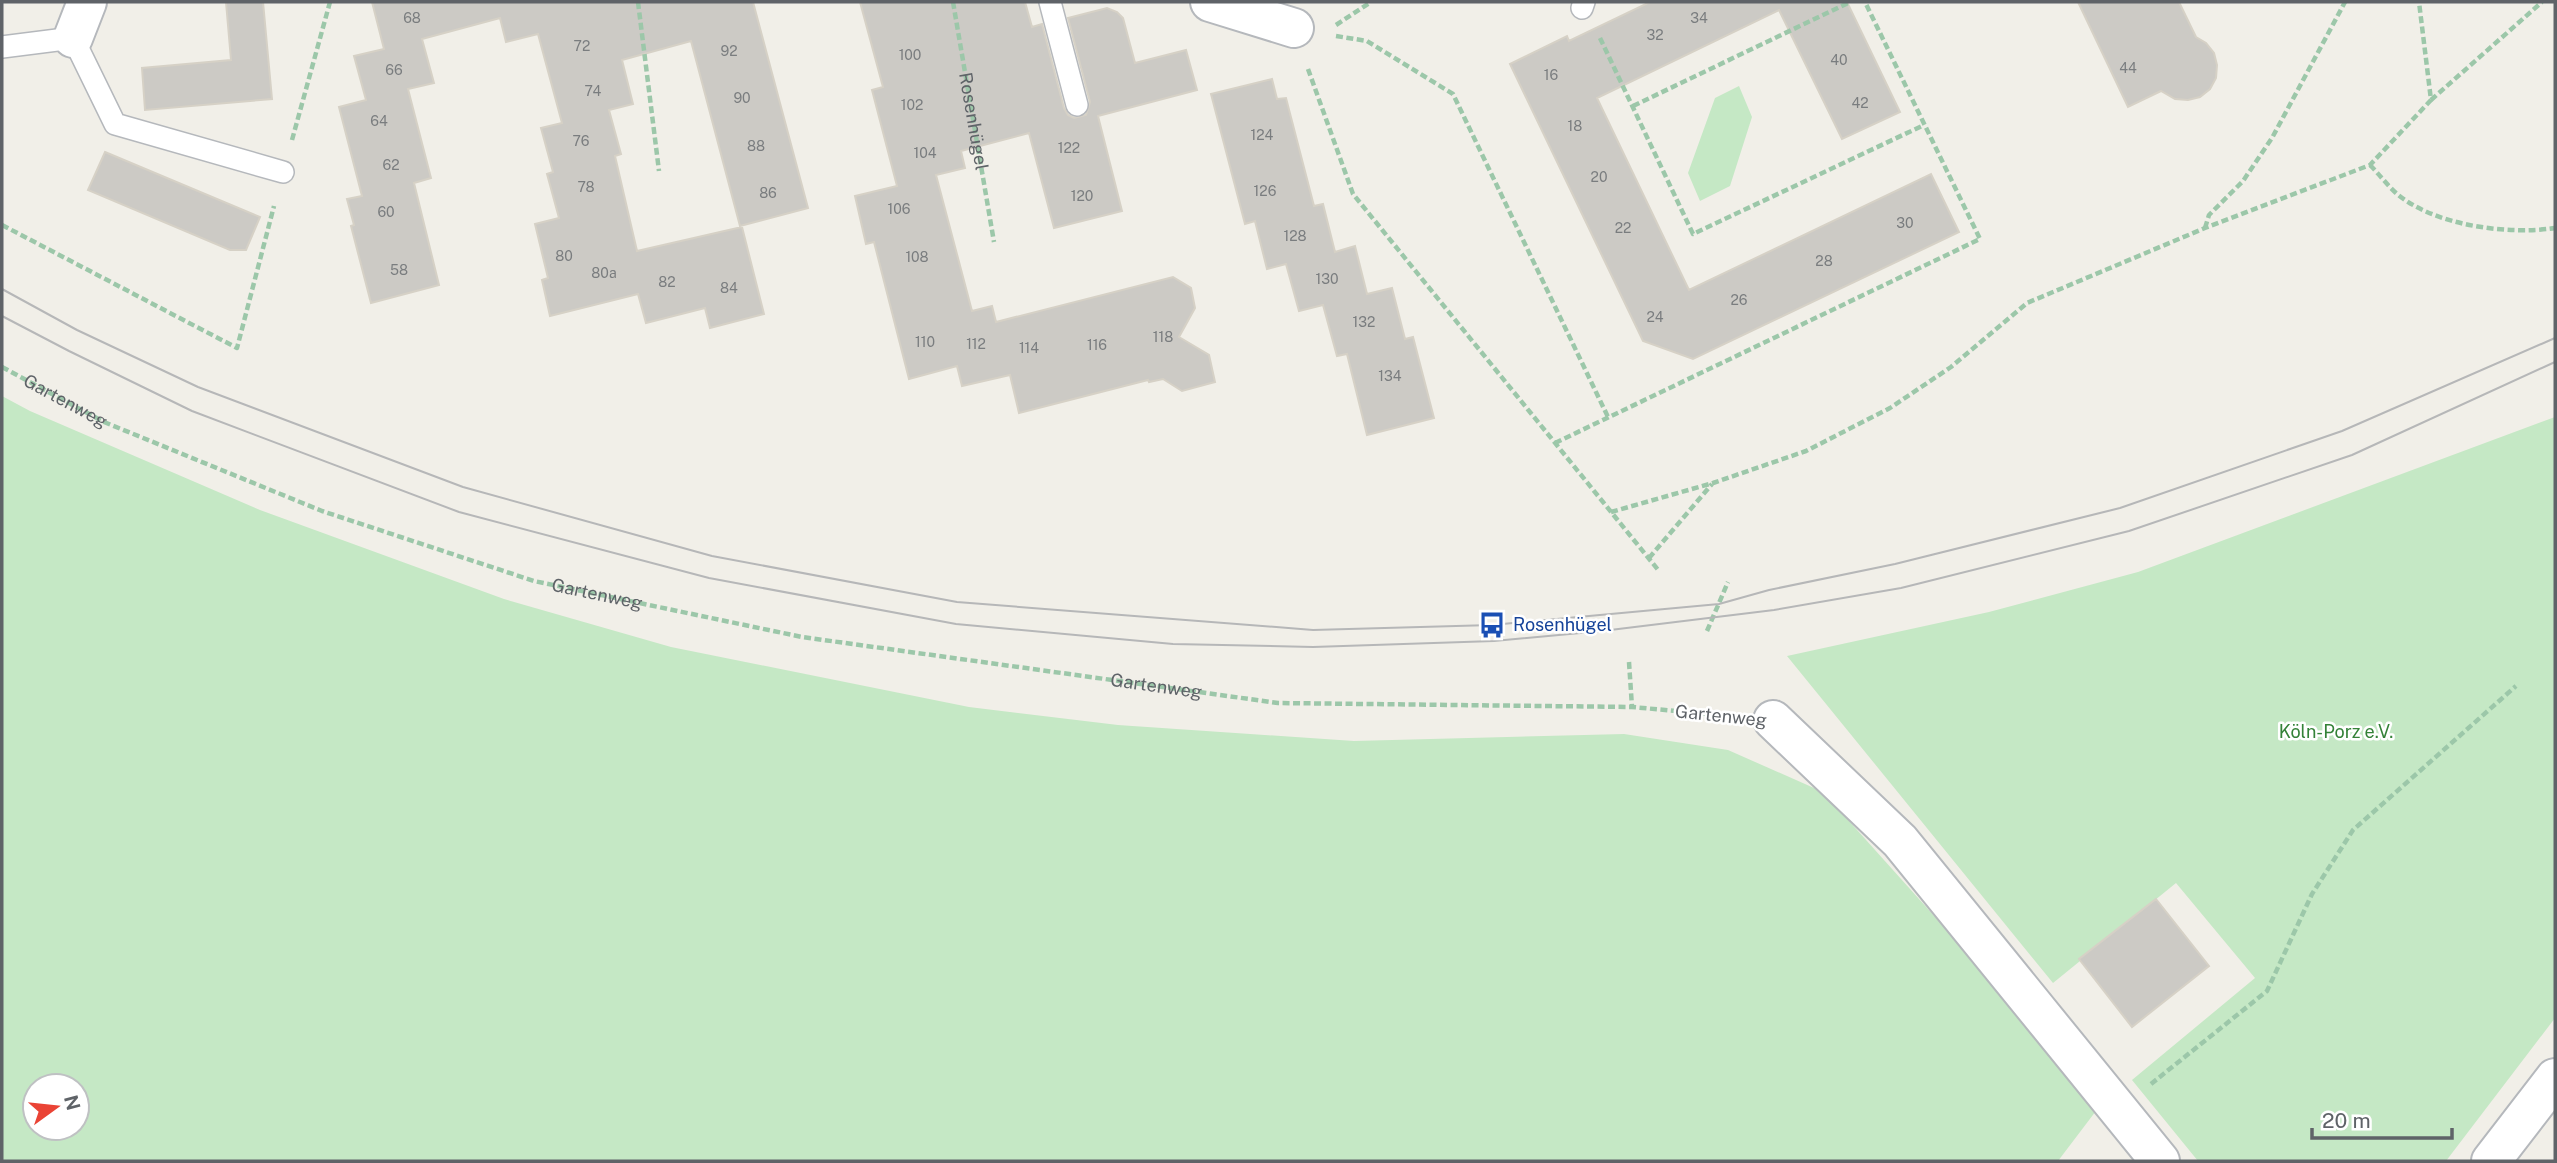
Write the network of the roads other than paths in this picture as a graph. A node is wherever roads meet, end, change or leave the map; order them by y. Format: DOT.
graph roads {
  1 [pos="87,2"];
  2 [pos="1050,2"];
  3 [pos="1210,2"];
  4 [pos="1300,21"];
  5 [pos="72,38"];
  6 [pos="2,47"];
  7 [pos="1077,105"];
  8 [pos="283,172"];
  9 [pos="1773,720"];
  10 [pos="2555,1078"];
  11 [pos="2154,1159"];
  12 [pos="2491,1161"];
  1 -- 5 [label="street"];
  2 -- 7 [label="lane"];
  3 -- 4 [label="street"];
  5 -- 6 [label="lane"];
  5 -- 8 [label="lane"];
  9 -- 11 [label="street, Gartenweg"];
  10 -- 12 [label="street"];
}
